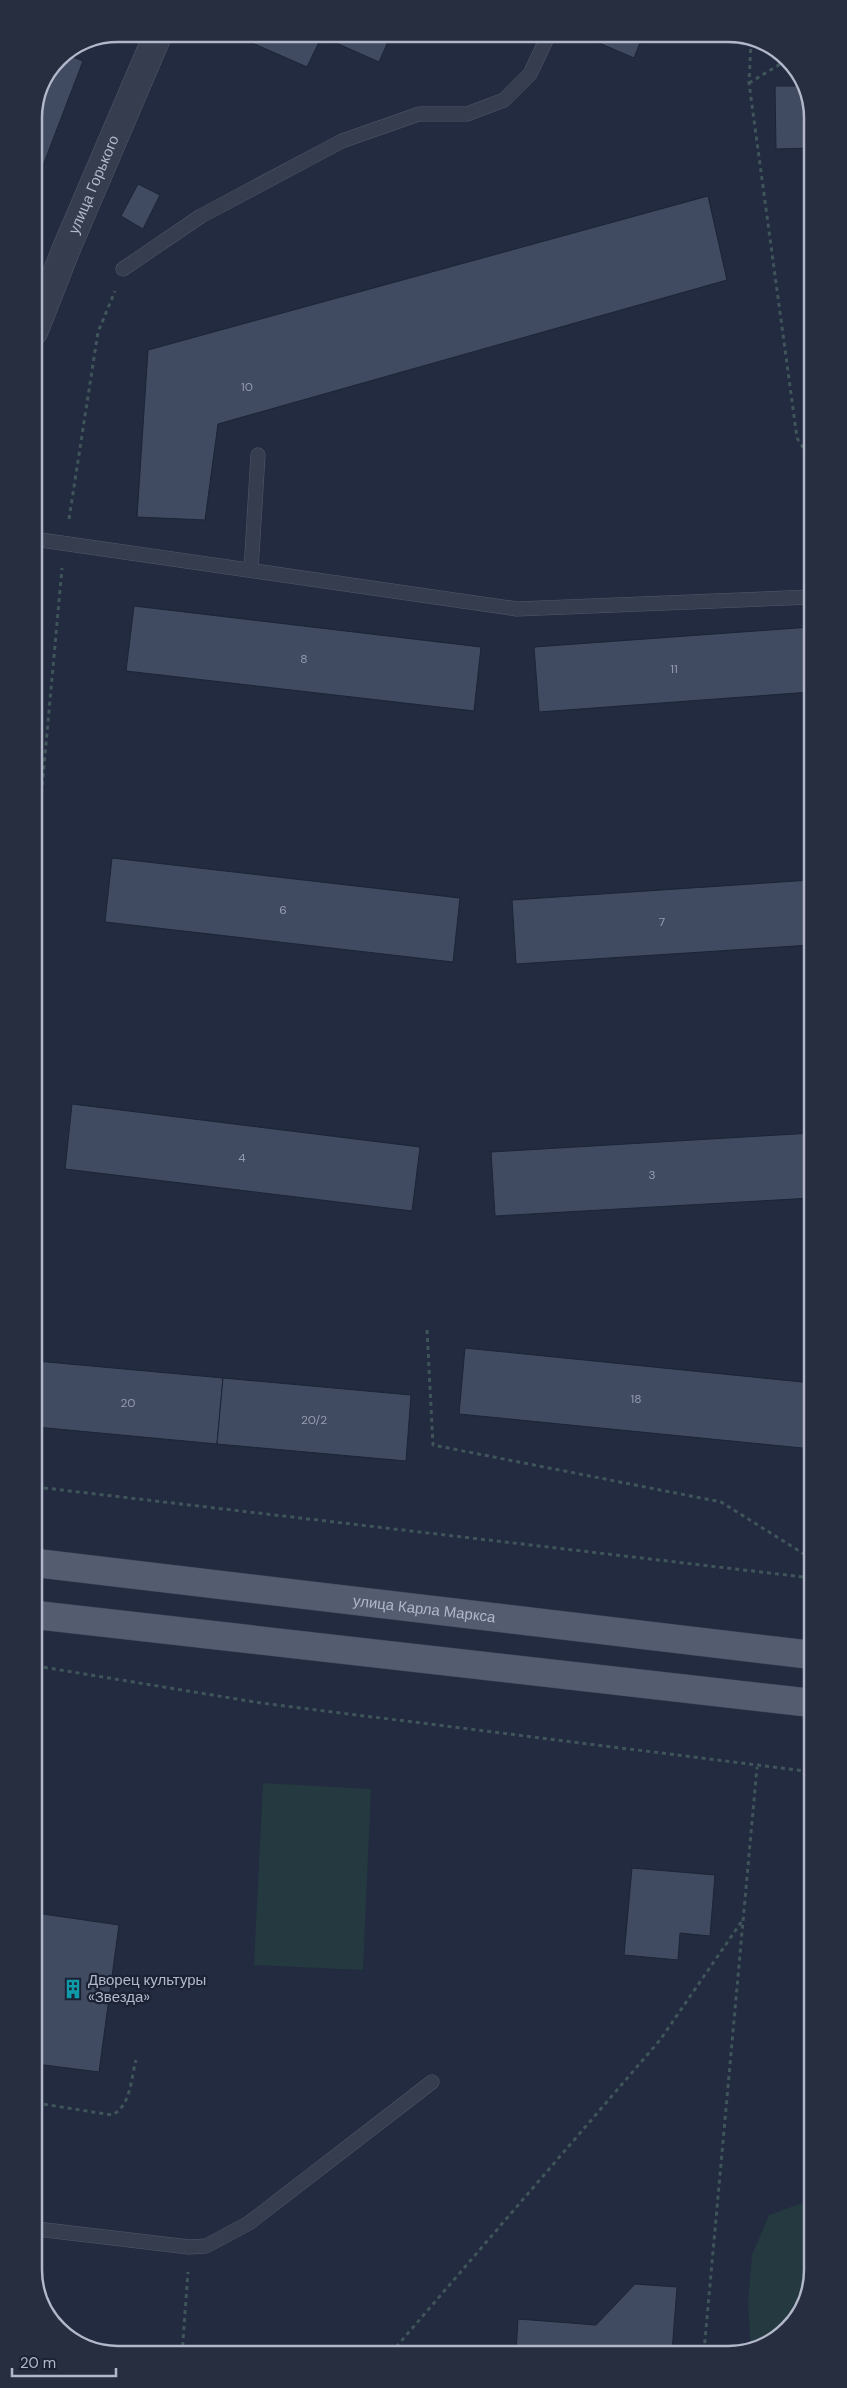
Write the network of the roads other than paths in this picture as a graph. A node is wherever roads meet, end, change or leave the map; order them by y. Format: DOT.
graph roads {
  1 [pos="155,42"];
  2 [pos="545,43"];
  3 [pos="123,269"];
  4 [pos="43,293"];
  5 [pos="258,455"];
  6 [pos="43,540"];
  7 [pos="251,570"];
  8 [pos="804,597"];
  9 [pos="42,1564"];
  10 [pos="42,1616"];
  11 [pos="804,1654"];
  12 [pos="804,1702"];
  13 [pos="432,2082"];
  14 [pos="42,2229"];
  1 -- 4 [label="street, улица Горького"];
  2 -- 3 [label="lane"];
  5 -- 7 [label="lane"];
  6 -- 7 [label="lane"];
  7 -- 8 [label="lane"];
  9 -- 11 [label="main road, улица Карла Маркса"];
  10 -- 12 [label="main road"];
  13 -- 14 [label="lane"];
}
